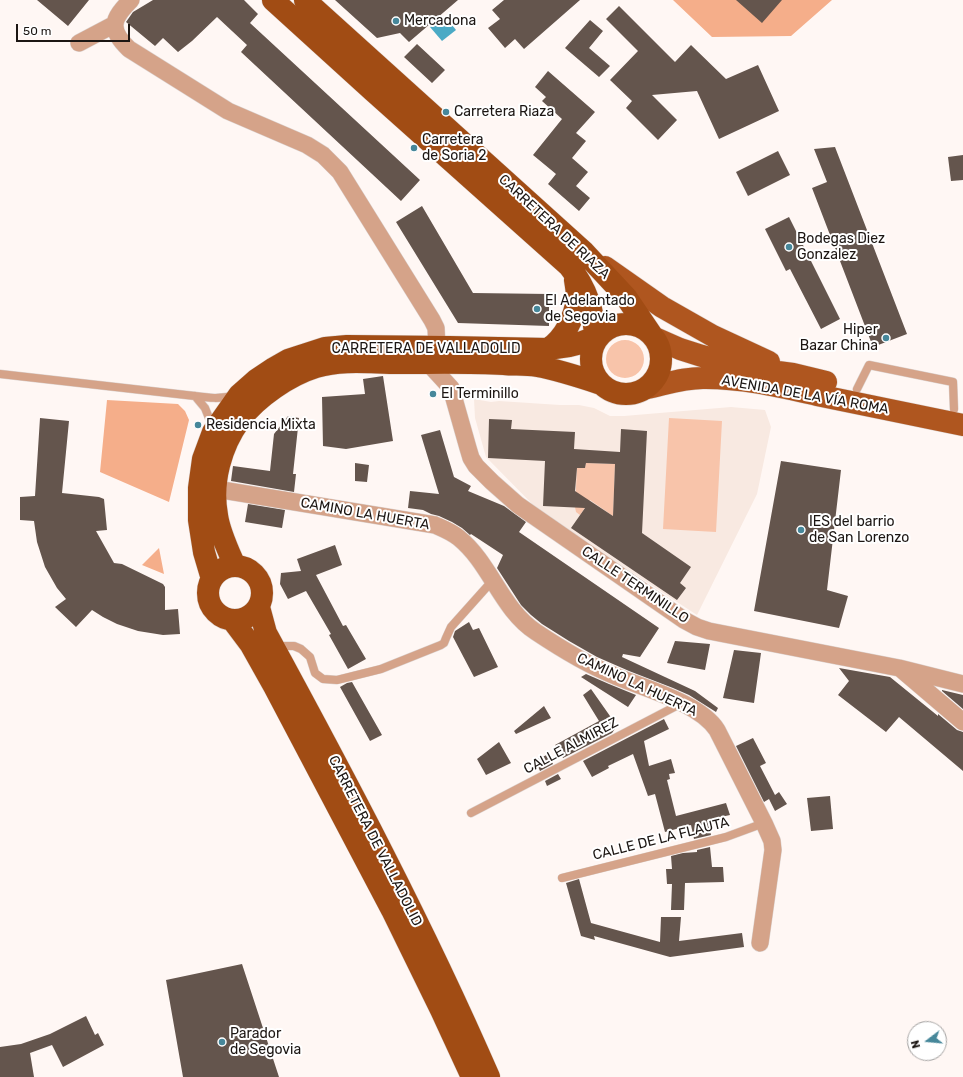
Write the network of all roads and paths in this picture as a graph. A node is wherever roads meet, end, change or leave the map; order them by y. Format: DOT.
graph roads {
  1 [pos="131,0"];
  2 [pos="273,0"];
  3 [pos="305,0"];
  4 [pos="115,24"];
  5 [pos="79,43"];
  6 [pos="577,259"];
  7 [pos="598,336"];
  8 [pos="653,336"];
  9 [pos="548,349"];
  10 [pos="432,355"];
  11 [pos="471,363"];
  12 [pos="0,374"];
  13 [pos="793,374"];
  14 [pos="601,384"];
  15 [pos="451,388"];
  16 [pos="647,388"];
  17 [pos="240,395"];
  18 [pos="195,396"];
  19 [pos="960,415"];
  20 [pos="214,431"];
  21 [pos="216,489"];
  22 [pos="235,566"];
  23 [pos="212,579"];
  24 [pos="493,580"];
  25 [pos="259,607"];
  26 [pos="232,621"];
  27 [pos="274,646"];
  28 [pos="899,668"];
  29 [pos="963,684"];
  30 [pos="682,703"];
  31 [pos="963,722"];
  32 [pos="472,813"];
  33 [pos="764,823"];
  34 [pos="562,878"];
  35 [pos="760,943"];
  36 [pos="472,1077"];
  37 [pos="489,1077"];
  1 -- 4 [label="street"];
  2 -- 6 [label="highway, CARRETERA DE RIAZA"];
  3 -- 6 [label="highway, CARRETERA DE RIAZA"];
  4 -- 5 [label="street"];
  4 -- 10 [label="street"];
  6 -- 7 [label="highway, CARRETERA DE RIAZA"];
  6 -- 8 [label="highway, CARRETERA DE RIAZA"];
  6 -- 9 [label="highway"];
  6 -- 13 [label="main road, AVENIDA DE LA VÍA ROMA"];
  7 -- 8 [label="highway"];
  7 -- 9 [label="highway, CARRETERA DE VALLADOLID"];
  7 -- 14 [label="highway"];
  8 -- 13 [label="main road, AVENIDA DE LA VÍA ROMA"];
  8 -- 16 [label="highway"];
  9 -- 10 [label="highway, CARRETERA DE VALLADOLID"];
  10 -- 11 [label="highway, CARRETERA DE VALLADOLID"];
  10 -- 15 [label="street, CALLE TERMINILLO"];
  10 -- 17 [label="highway, CARRETERA DE VALLADOLID"];
  10 -- 21 [label="highway, CARRETERA DE VALLADOLID"];
  11 -- 14 [label="highway, CARRETERA DE VALLADOLID"];
  11 -- 15 [label="street"];
  12 -- 18 [label="lane"];
  13 -- 19 [label="main road, AVENIDA DE LA VÍA ROMA"];
  14 -- 16 [label="highway"];
  15 -- 28 [label="street, CALLE TERMINILLO"];
  16 -- 19 [label="main road, AVENIDA DE LA VÍA ROMA"];
  17 -- 18 [label="lane"];
  17 -- 20 [label="highway, CARRETERA DE VALLADOLID"];
  18 -- 20 [label="lane"];
  20 -- 23 [label="highway, CARRETERA DE VALLADOLID"];
  21 -- 22 [label="highway, CARRETERA DE VALLADOLID"];
  21 -- 24 [label="street, CAMINO LA HUERTA"];
  22 -- 23 [label="highway"];
  22 -- 25 [label="highway"];
  23 -- 26 [label="highway"];
  24 -- 27 [label="lane"];
  24 -- 30 [label="street, CAMINO LA HUERTA"];
  25 -- 26 [label="highway"];
  25 -- 27 [label="highway, CARRETERA DE VALLADOLID"];
  26 -- 36 [label="highway, CARRETERA DE VALLADOLID"];
  27 -- 37 [label="highway, CARRETERA DE VALLADOLID"];
  28 -- 29 [label="street, CALLE TERMINILLO"];
  28 -- 31 [label="street"];
  30 -- 32 [label="lane, CALLE ALMIREZ"];
  30 -- 33 [label="street, CAMINO LA HUERTA"];
  33 -- 34 [label="lane, CALLE DE LA FLAUTA"];
  33 -- 35 [label="street, CAMINO LA HUERTA"];
}
